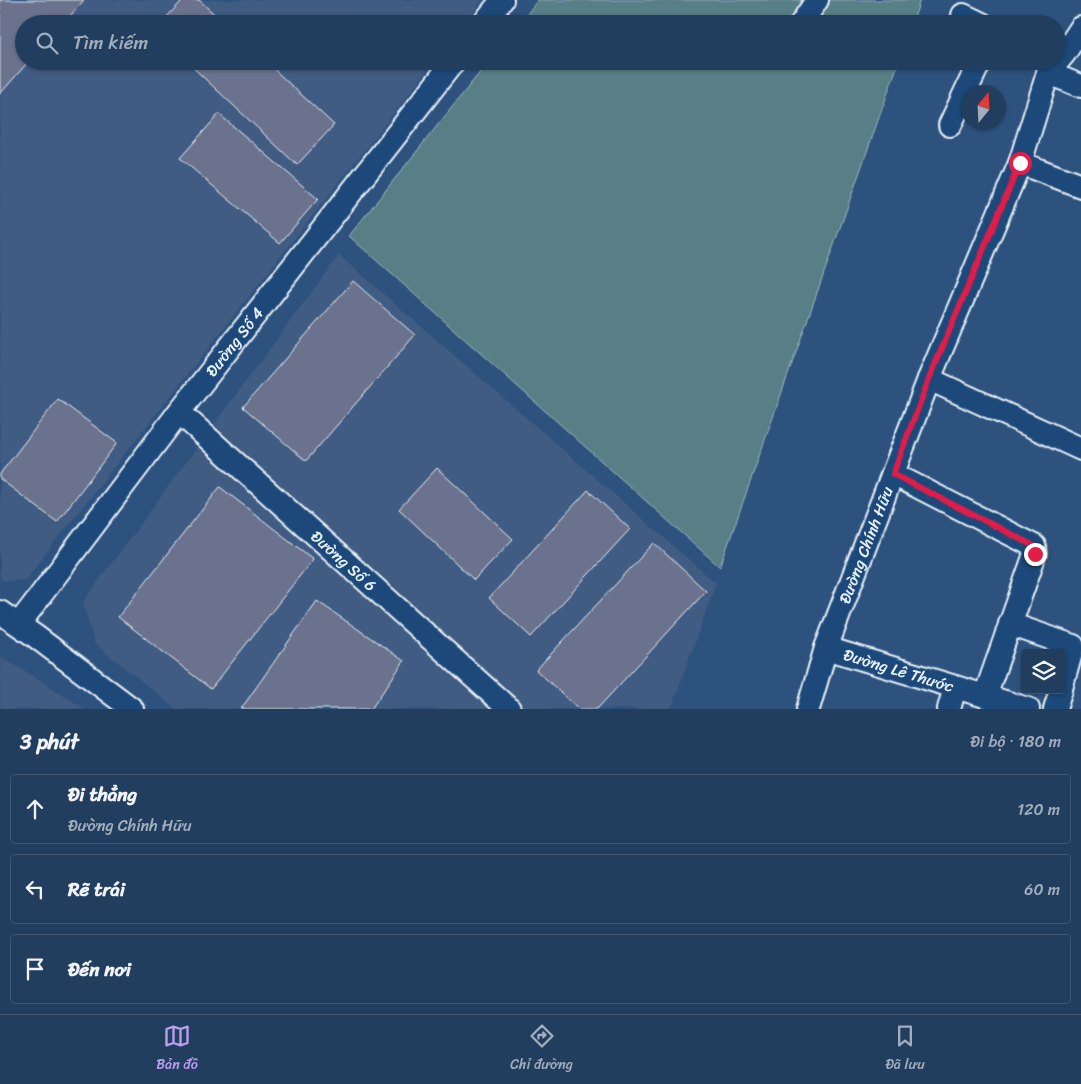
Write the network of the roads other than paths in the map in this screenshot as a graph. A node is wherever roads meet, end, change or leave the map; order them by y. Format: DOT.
graph roads {
  1 [pos="502,0"];
  2 [pos="817,0"];
  3 [pos="490,15"];
  4 [pos="807,15"];
  5 [pos="1081,28"];
  6 [pos="1066,46"];
  7 [pos="447,70"];
  8 [pos="976,70"];
  9 [pos="1050,70"];
  10 [pos="1048,73"];
  11 [pos="1081,86"];
  12 [pos="950,126"];
  13 [pos="1020,163"];
  14 [pos="1081,186"];
  15 [pos="929,379"];
  16 [pos="179,412"];
  17 [pos="1081,449"];
  18 [pos="893,474"];
  19 [pos="0,612"];
  20 [pos="1010,624"];
  21 [pos="27,630"];
  22 [pos="826,648"];
  23 [pos="1066,671"];
  24 [pos="955,687"];
  25 [pos="1060,694"];
  26 [pos="985,696"];
  27 [pos="132,709"];
  28 [pos="509,709"];
  29 [pos="808,709"];
  30 [pos="949,709"];
  31 [pos="1028,709"];
  32 [pos="1055,709"];
  1 -- 3 [label="street"];
  2 -- 4 [label="street"];
  5 -- 6 [label="street, Đường Chính Hữu"];
  7 -- 16 [label="street, Đường Số 4"];
  8 -- 12 [label="street"];
  9 -- 10 [label="street, Đường Chính Hữu"];
  10 -- 11 [label="street"];
  10 -- 13 [label="street, Đường Chính Hữu"];
  13 -- 14 [label="street"];
  13 -- 15 [label="street, Đường Chính Hữu"];
  15 -- 17 [label="street"];
  15 -- 18 [label="street, Đường Chính Hữu"];
  16 -- 21 [label="street, Đường Số 4"];
  16 -- 28 [label="street, Đường Số 6"];
  18 -- 20 [label="street"];
  18 -- 22 [label="street, Đường Chính Hữu"];
  19 -- 21 [label="street"];
  20 -- 23 [label="street"];
  20 -- 26 [label="street"];
  21 -- 27 [label="street"];
  22 -- 24 [label="street, Đường Lê Thước"];
  22 -- 29 [label="street, Đường Chính Hữu"];
  24 -- 26 [label="street, Đường Lê Thước"];
  24 -- 30 [label="street"];
  25 -- 32 [label="street"];
  26 -- 31 [label="street, Đường Lê Thước"];
}
